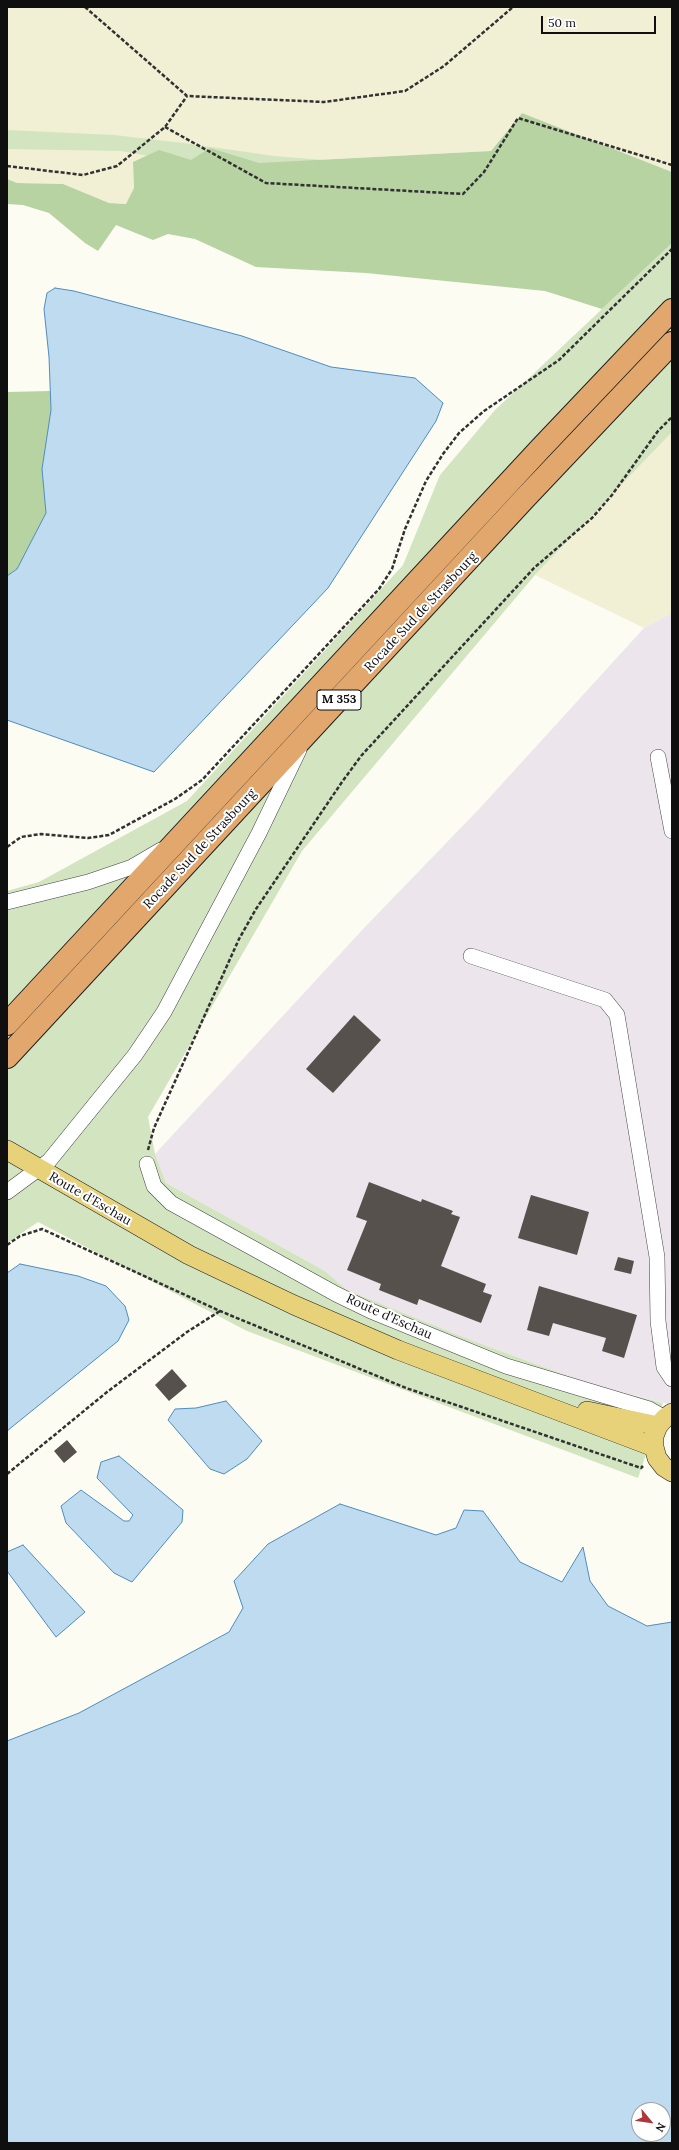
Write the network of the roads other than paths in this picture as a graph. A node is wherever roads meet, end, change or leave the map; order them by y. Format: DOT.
graph roads {
  1 [pos="672,310"];
  2 [pos="672,343"];
  3 [pos="306,735"];
  4 [pos="658,757"];
  5 [pos="193,824"];
  6 [pos="672,832"];
  7 [pos="7,902"];
  8 [pos="471,956"];
  9 [pos="7,1024"];
  10 [pos="7,1057"];
  11 [pos="7,1150"];
  12 [pos="147,1164"];
  13 [pos="39,1170"];
  14 [pos="7,1192"];
  15 [pos="672,1379"];
  16 [pos="526,1398"];
  17 [pos="665,1419"];
  18 [pos="656,1452"];
  19 [pos="672,1472"];
  1 -- 5 [label="highway, Rocade Sud de Strasbourg / M 353"];
  2 -- 3 [label="highway, Rocade Sud de Strasbourg / M 353"];
  3 -- 10 [label="highway, Rocade Sud de Strasbourg / M 353"];
  3 -- 13 [label="street"];
  4 -- 6 [label="street"];
  5 -- 7 [label="street"];
  5 -- 9 [label="highway, Rocade Sud de Strasbourg / M 353"];
  8 -- 15 [label="street"];
  11 -- 13 [label="main road, Route d'Eschau"];
  12 -- 17 [label="street, Route d'Eschau"];
  13 -- 14 [label="street"];
  13 -- 16 [label="main road, Route d'Eschau"];
  16 -- 17 [label="main road, Route d'Eschau"];
  16 -- 18 [label="main road, Route d'Eschau"];
  17 -- 18 [label="main road"];
  18 -- 19 [label="main road"];
}
